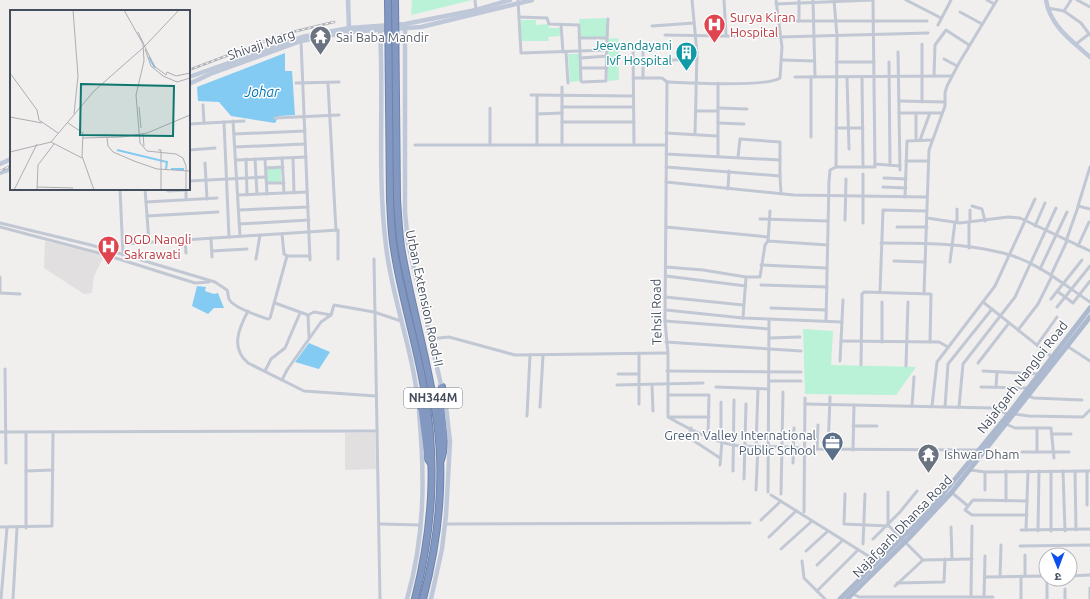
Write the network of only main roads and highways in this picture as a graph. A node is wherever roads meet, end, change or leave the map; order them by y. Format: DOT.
graph roads {
  1 [pos="388,0"];
  2 [pos="395,0"];
  3 [pos="1090,308"];
  4 [pos="1090,317"];
  5 [pos="1054,359"];
  6 [pos="442,387"];
  7 [pos="418,400"];
  8 [pos="1011,415"];
  9 [pos="440,464"];
  10 [pos="432,465"];
  11 [pos="967,469"];
  12 [pos="904,541"];
  13 [pos="847,597"];
  14 [pos="415,599"];
  15 [pos="423,599"];
  16 [pos="840,599"];
  1 -- 10 [label="highway, Urban Extension Road-II / NH344M, bridge"];
  2 -- 9 [label="highway, Urban Extension Road-II / NH344M, bridge"];
  3 -- 5 [label="main road, Najafgarh Nangloi Road"];
  4 -- 5 [label="main road"];
  5 -- 8 [label="main road"];
  5 -- 8 [label="main road, Najafgarh Nangloi Road"];
  6 -- 9 [label="highway"];
  7 -- 10 [label="highway"];
  8 -- 11 [label="main road, Najafgarh Nangloi Road"];
  8 -- 11 [label="main road"];
  9 -- 15 [label="highway, Urban Extension Road-II / NH344M"];
  10 -- 14 [label="highway, Urban Extension Road-II / NH344M"];
  11 -- 12 [label="main road, Najafgarh Nangloi Road"];
  12 -- 13 [label="main road, Najafgarh Nangloi Road"];
  12 -- 13 [label="main road, Najafgarh Dhansa Road"];
  13 -- 16 [label="main road, Najafgarh Nangloi Road"];
}
